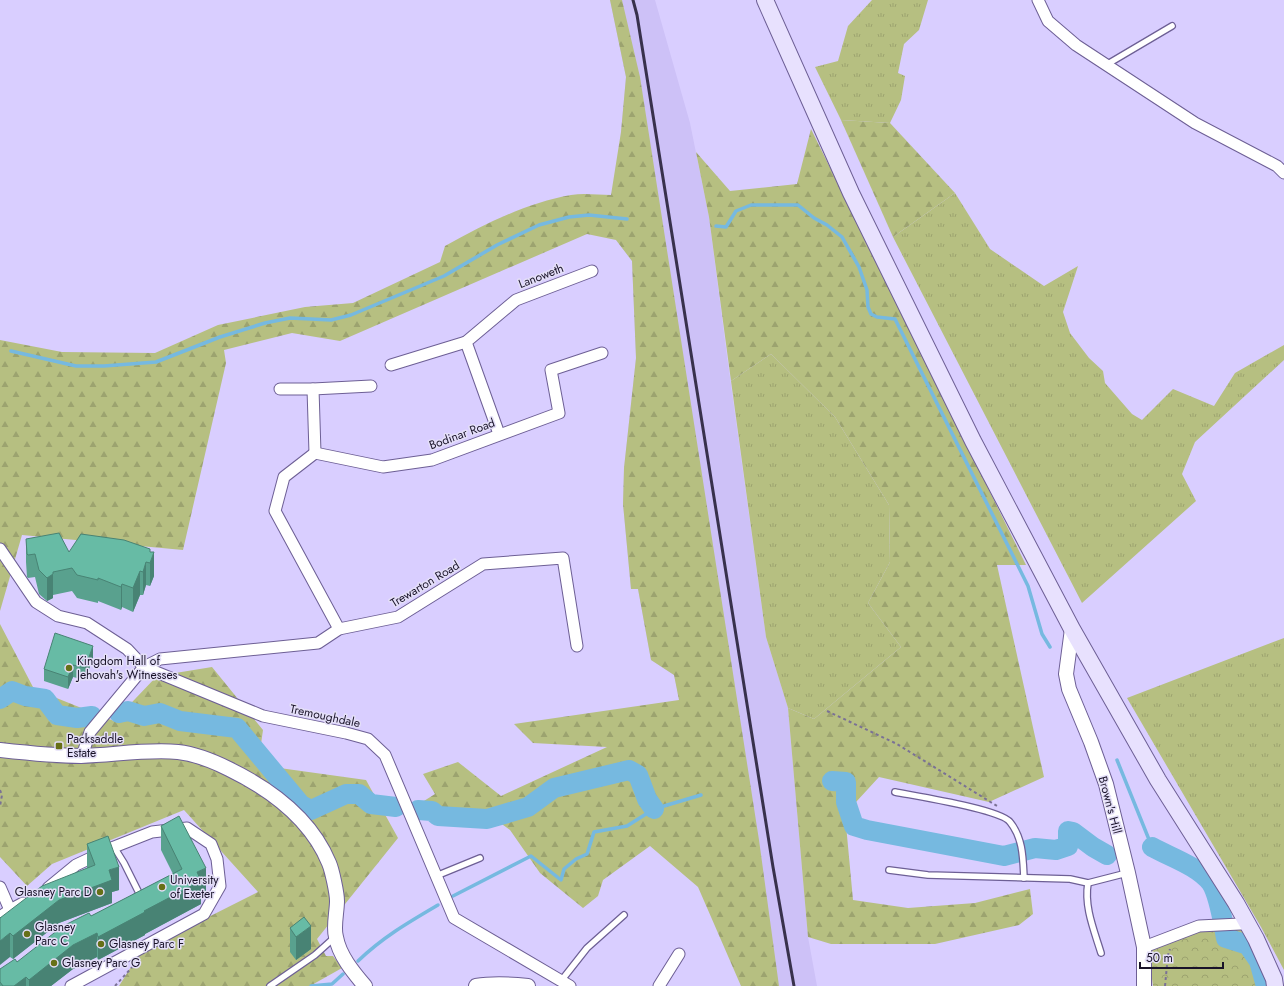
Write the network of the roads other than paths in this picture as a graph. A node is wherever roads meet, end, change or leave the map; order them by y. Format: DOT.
graph roads {
  1 [pos="765,0"];
  2 [pos="1038,0"];
  3 [pos="1172,26"];
  4 [pos="1106,65"];
  5 [pos="1284,173"];
  6 [pos="592,271"];
  7 [pos="466,342"];
  8 [pos="602,352"];
  9 [pos="391,365"];
  10 [pos="371,386"];
  11 [pos="280,388"];
  12 [pos="313,389"];
  13 [pos="499,434"];
  14 [pos="315,453"];
  15 [pos="0,549"];
  16 [pos="339,629"];
  17 [pos="1072,629"];
  18 [pos="577,646"];
  19 [pos="144,667"];
  20 [pos="0,750"];
  21 [pos="82,756"];
  22 [pos="895,792"];
  23 [pos="114,847"];
  24 [pos="480,858"];
  25 [pos="889,870"];
  26 [pos="1128,873"];
  27 [pos="436,876"];
  28 [pos="1024,878"];
  29 [pos="1088,883"];
  30 [pos="0,887"];
  31 [pos="134,898"];
  32 [pos="10,910"];
  33 [pos="624,915"];
  34 [pos="0,917"];
  35 [pos="1243,923"];
  36 [pos="335,936"];
  37 [pos="1144,947"];
  38 [pos="1101,953"];
  39 [pos="679,954"];
  40 [pos="565,984"];
  41 [pos="1277,984"];
  42 [pos="71,986"];
  43 [pos="270,986"];
  44 [pos="365,986"];
  45 [pos="476,986"];
  46 [pos="528,986"];
  47 [pos="659,986"];
  48 [pos="1144,986"];
  1 -- 17 [label="main road"];
  2 -- 4 [label="street"];
  3 -- 4 [label="lane"];
  4 -- 5 [label="street"];
  6 -- 7 [label="street, Lanoweth"];
  7 -- 9 [label="street, Lanoweth"];
  7 -- 13 [label="street"];
  8 -- 13 [label="street, Bodinar Road"];
  10 -- 12 [label="street"];
  11 -- 12 [label="street"];
  12 -- 14 [label="street"];
  13 -- 14 [label="street, Bodinar Road"];
  14 -- 16 [label="street"];
  15 -- 19 [label="street, Tremoughdale"];
  16 -- 18 [label="street, Trewarton Road"];
  16 -- 19 [label="street, Trewarton Road"];
  17 -- 26 [label="street, Brown's Hill"];
  17 -- 35 [label="main road"];
  19 -- 21 [label="street"];
  19 -- 27 [label="street, Tremoughdale"];
  20 -- 21 [label="street"];
  21 -- 36 [label="street"];
  22 -- 28 [label="lane"];
  23 -- 31 [label="lane"];
  23 -- 32 [label="street"];
  23 -- 42 [label="street"];
  24 -- 27 [label="lane"];
  25 -- 28 [label="lane"];
  26 -- 29 [label="lane"];
  26 -- 37 [label="street, Brown's Hill"];
  27 -- 40 [label="street, Tremoughdale"];
  28 -- 29 [label="lane"];
  29 -- 38 [label="lane"];
  30 -- 32 [label="street"];
  32 -- 34 [label="street"];
  33 -- 40 [label="lane"];
  35 -- 37 [label="street"];
  35 -- 41 [label="main road"];
  36 -- 43 [label="lane"];
  36 -- 44 [label="street"];
  37 -- 48 [label="street, Brown's Hill"];
  39 -- 47 [label="street"];
  45 -- 46 [label="street"];
}
